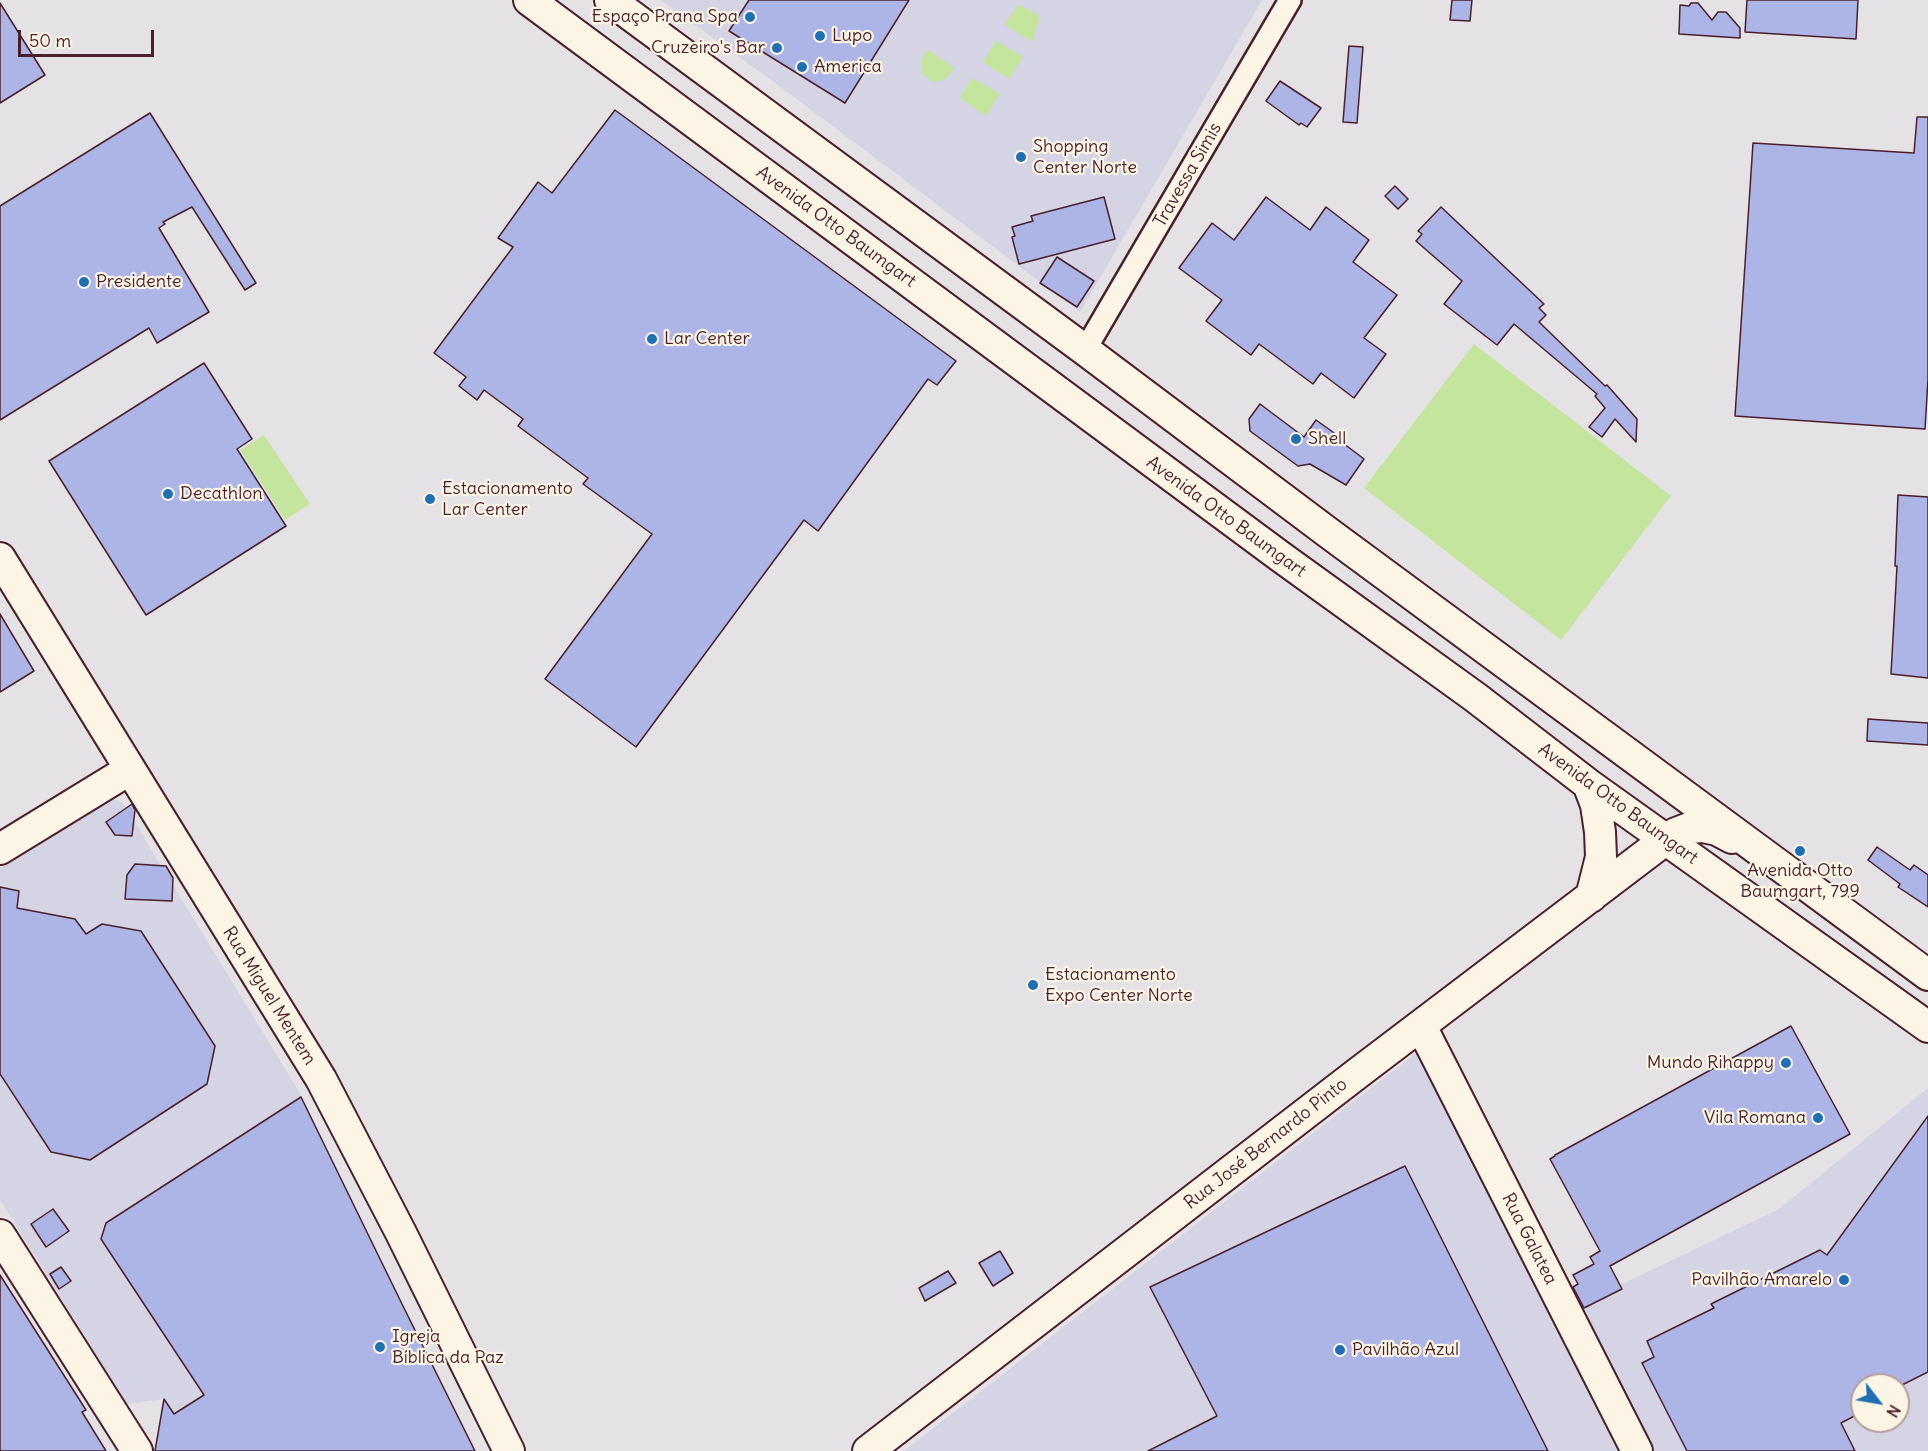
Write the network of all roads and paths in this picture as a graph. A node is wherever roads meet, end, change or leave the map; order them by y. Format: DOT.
graph roads {
  1 [pos="529,0"];
  2 [pos="610,0"];
  3 [pos="1290,0"];
  4 [pos="711,75"];
  5 [pos="742,98"];
  6 [pos="681,112"];
  7 [pos="713,136"];
  8 [pos="1085,350"];
  9 [pos="0,558"];
  10 [pos="1502,660"];
  11 [pos="1475,697"];
  12 [pos="129,770"];
  13 [pos="1588,784"];
  14 [pos="1665,840"];
  15 [pos="1751,845"];
  16 [pos="0,849"];
  17 [pos="1591,897"];
  18 [pos="1928,975"];
  19 [pos="1420,1026"];
  20 [pos="1928,1027"];
  21 [pos="0,1235"];
  22 [pos="137,1451"];
  23 [pos="509,1451"];
  24 [pos="868,1451"];
  25 [pos="1636,1451"];
  1 -- 6 [label="main road, Avenida Otto Baumgart"];
  2 -- 4 [label="main road"];
  3 -- 8 [label="street, Travessa Simis"];
  4 -- 5 [label="main road"];
  4 -- 6 [label="main road"];
  5 -- 7 [label="main road"];
  5 -- 8 [label="main road"];
  6 -- 7 [label="main road, Avenida Otto Baumgart"];
  7 -- 11 [label="main road, Avenida Otto Baumgart"];
  8 -- 10 [label="main road"];
  9 -- 12 [label="main road, Rua Miguel Mentem"];
  10 -- 11 [label="main road"];
  10 -- 15 [label="main road"];
  11 -- 13 [label="main road, Avenida Otto Baumgart"];
  12 -- 16 [label="main road"];
  12 -- 23 [label="main road, Rua Miguel Mentem"];
  13 -- 14 [label="main road, Avenida Otto Baumgart"];
  13 -- 17 [label="main road"];
  14 -- 15 [label="main road, Rua José Bernardo Pinto"];
  14 -- 17 [label="main road, Rua José Bernardo Pinto"];
  14 -- 20 [label="main road, Avenida Otto Baumgart"];
  15 -- 18 [label="main road"];
  17 -- 19 [label="main road, Rua José Bernardo Pinto"];
  19 -- 24 [label="main road, Rua José Bernardo Pinto"];
  19 -- 25 [label="main road, Rua Galatea"];
  21 -- 22 [label="main road"];
}
